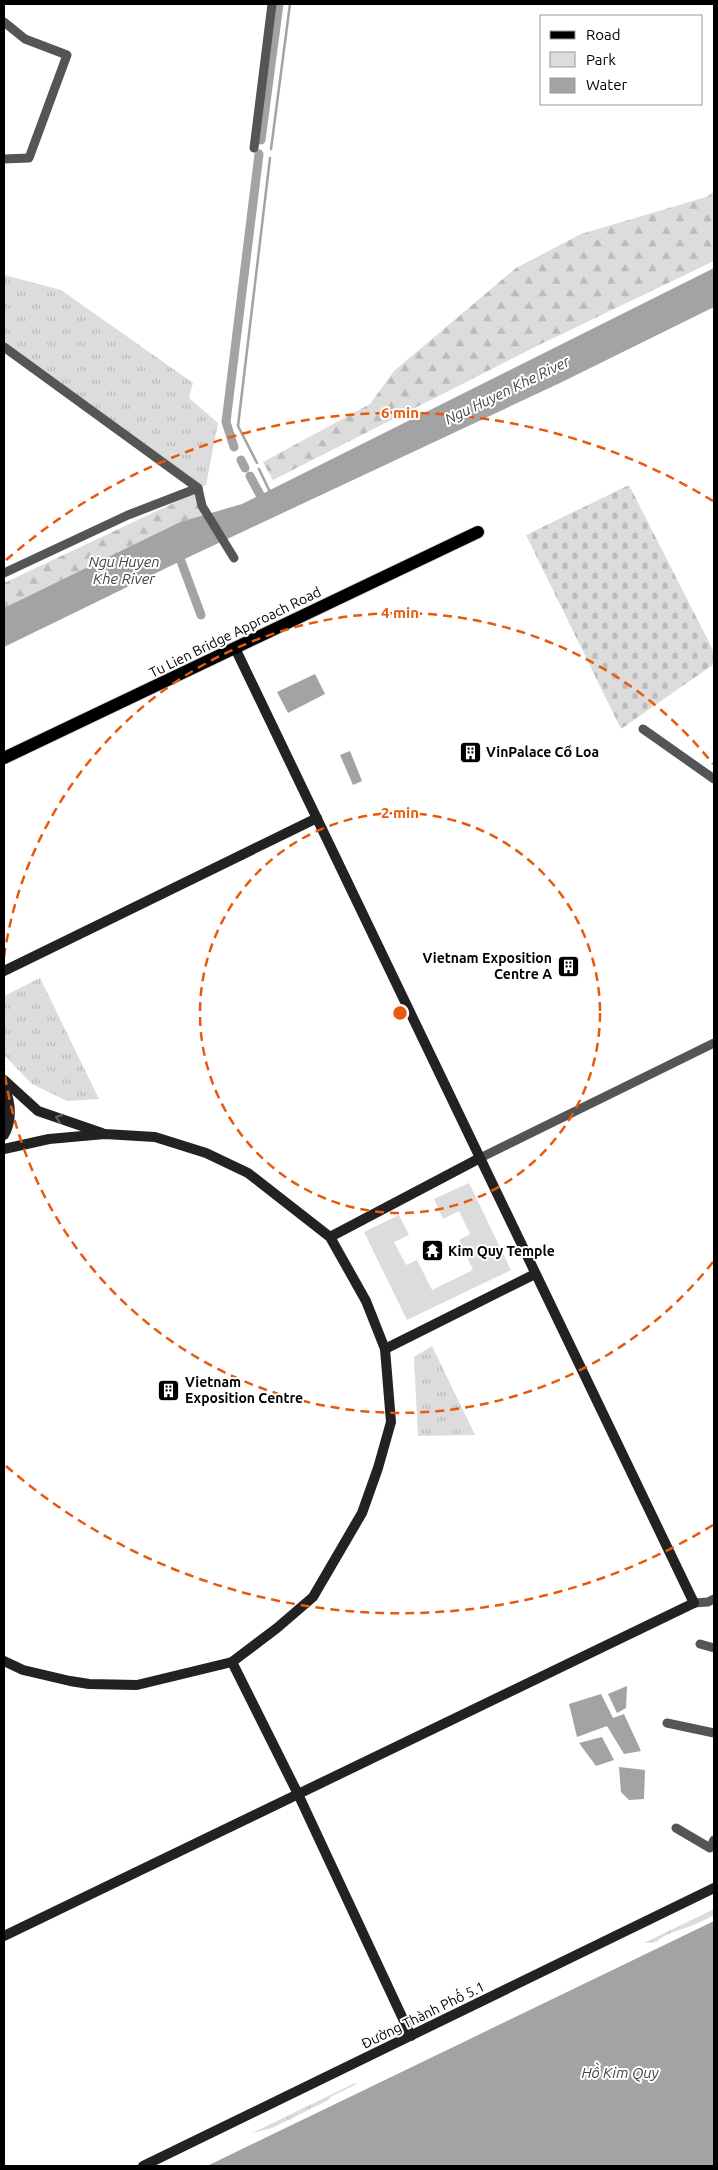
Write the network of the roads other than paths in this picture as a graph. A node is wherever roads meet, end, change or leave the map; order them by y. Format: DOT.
graph roads {
  1 [pos="272,4"];
  2 [pos="4,22"];
  3 [pos="254,148"];
  4 [pos="4,158"];
  5 [pos="4,347"];
  6 [pos="198,488"];
  7 [pos="478,532"];
  8 [pos="234,558"];
  9 [pos="4,573"];
  10 [pos="235,648"];
  11 [pos="643,728"];
  12 [pos="4,758"];
  13 [pos="714,779"];
  14 [pos="317,818"];
  15 [pos="4,971"];
  16 [pos="714,1043"];
  17 [pos="4,1080"];
  18 [pos="4,1086"];
  19 [pos="105,1134"];
  20 [pos="4,1135"];
  21 [pos="4,1149"];
  22 [pos="480,1158"];
  23 [pos="330,1237"];
  24 [pos="535,1274"];
  25 [pos="385,1349"];
  26 [pos="714,1599"];
  27 [pos="694,1603"];
  28 [pos="700,1644"];
  29 [pos="714,1648"];
  30 [pos="4,1661"];
  31 [pos="232,1662"];
  32 [pos="667,1724"];
  33 [pos="714,1733"];
  34 [pos="298,1794"];
  35 [pos="676,1828"];
  36 [pos="714,1840"];
  37 [pos="714,1888"];
  38 [pos="4,1936"];
  39 [pos="411,2036"];
  40 [pos="143,2166"];
  1 -- 3 [label="street"];
  2 -- 4 [label="street"];
  5 -- 6 [label="street"];
  6 -- 8 [label="street"];
  6 -- 9 [label="street"];
  7 -- 10 [label="main road, Tu Lien Bridge Approach Road"];
  10 -- 12 [label="main road, Tu Lien Bridge Approach Road"];
  10 -- 14 [label="street"];
  11 -- 13 [label="street"];
  14 -- 15 [label="street"];
  14 -- 22 [label="street"];
  16 -- 22 [label="street"];
  19 -- 17 [label="street, one-way"];
  18 -- 20 [label="street"];
  19 -- 21 [label="street"];
  19 -- 23 [label="street"];
  22 -- 23 [label="street"];
  22 -- 24 [label="street"];
  23 -- 25 [label="street"];
  24 -- 25 [label="street"];
  24 -- 27 [label="street"];
  25 -- 31 [label="street"];
  26 -- 27 [label="street"];
  27 -- 34 [label="street"];
  28 -- 29 [label="street"];
  30 -- 31 [label="street"];
  31 -- 34 [label="street"];
  32 -- 33 [label="street"];
  34 -- 38 [label="street"];
  34 -- 39 [label="street"];
  35 -- 36 [label="street"];
  37 -- 39 [label="street, Đường Thành Phố 5.1"];
  39 -- 40 [label="street, Đường Thành Phố 5.1"];
}
